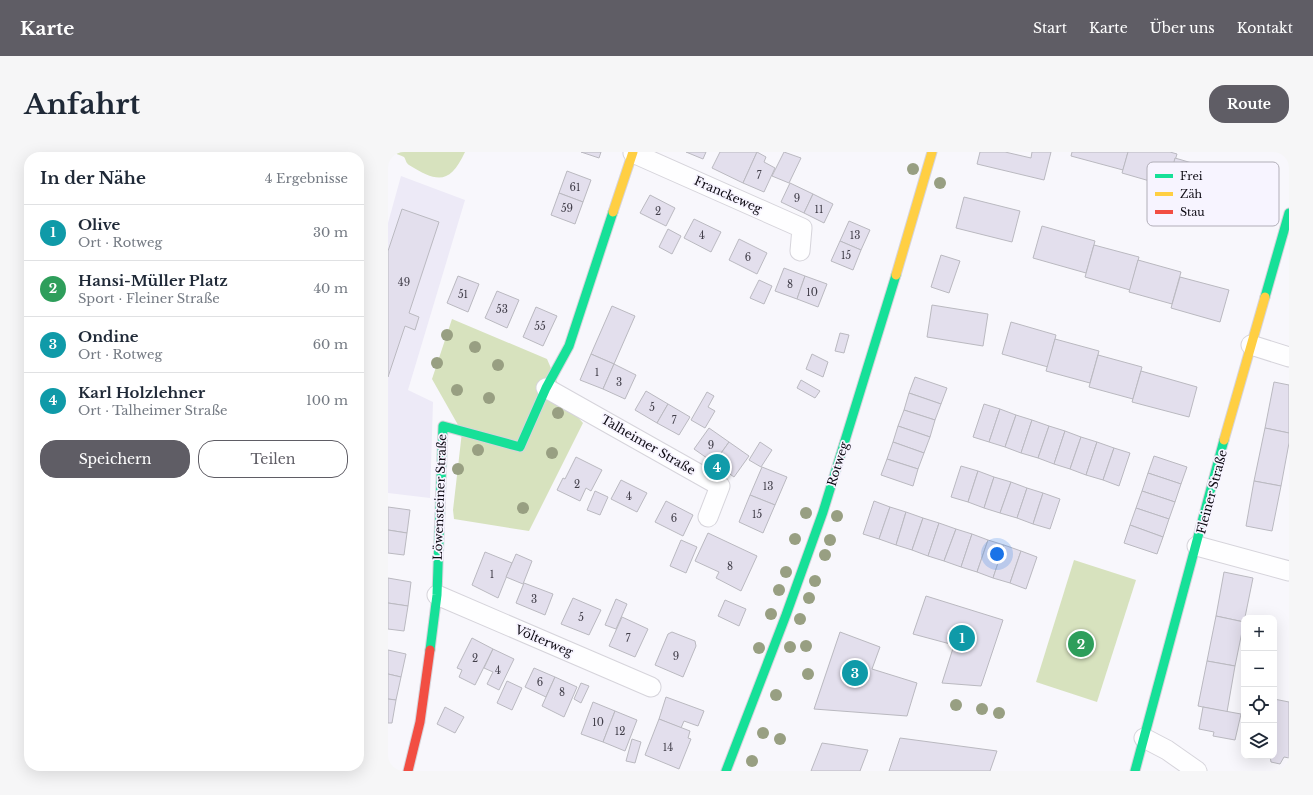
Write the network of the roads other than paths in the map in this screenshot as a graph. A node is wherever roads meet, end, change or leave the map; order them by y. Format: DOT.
graph roads {
  1 [pos="633,152"];
  2 [pos="932,152"];
  3 [pos="1289,214"];
  4 [pos="800,251"];
  5 [pos="1251,345"];
  6 [pos="1289,357"];
  7 [pos="546,388"];
  8 [pos="708,517"];
  9 [pos="1197,546"];
  10 [pos="1289,572"];
  11 [pos="437,595"];
  12 [pos="651,687"];
  13 [pos="1144,738"];
  14 [pos="408,771"];
  15 [pos="726,771"];
  16 [pos="1135,771"];
  17 [pos="1197,771"];
  1 -- 4 [label="street, Franckeweg"];
  1 -- 7 [label="street, Löwensteiner Straße"];
  2 -- 15 [label="street, Rotweg"];
  3 -- 5 [label="street, Fleiner Straße"];
  5 -- 6 [label="street"];
  5 -- 9 [label="street, Fleiner Straße"];
  7 -- 8 [label="street, Talheimer Straße"];
  7 -- 11 [label="street, Löwensteiner Straße"];
  9 -- 10 [label="street"];
  9 -- 13 [label="street, Fleiner Straße"];
  11 -- 12 [label="street, Völterweg"];
  11 -- 14 [label="street, Löwensteiner Straße"];
  13 -- 16 [label="street, Fleiner Straße"];
  13 -- 17 [label="street"];
}
